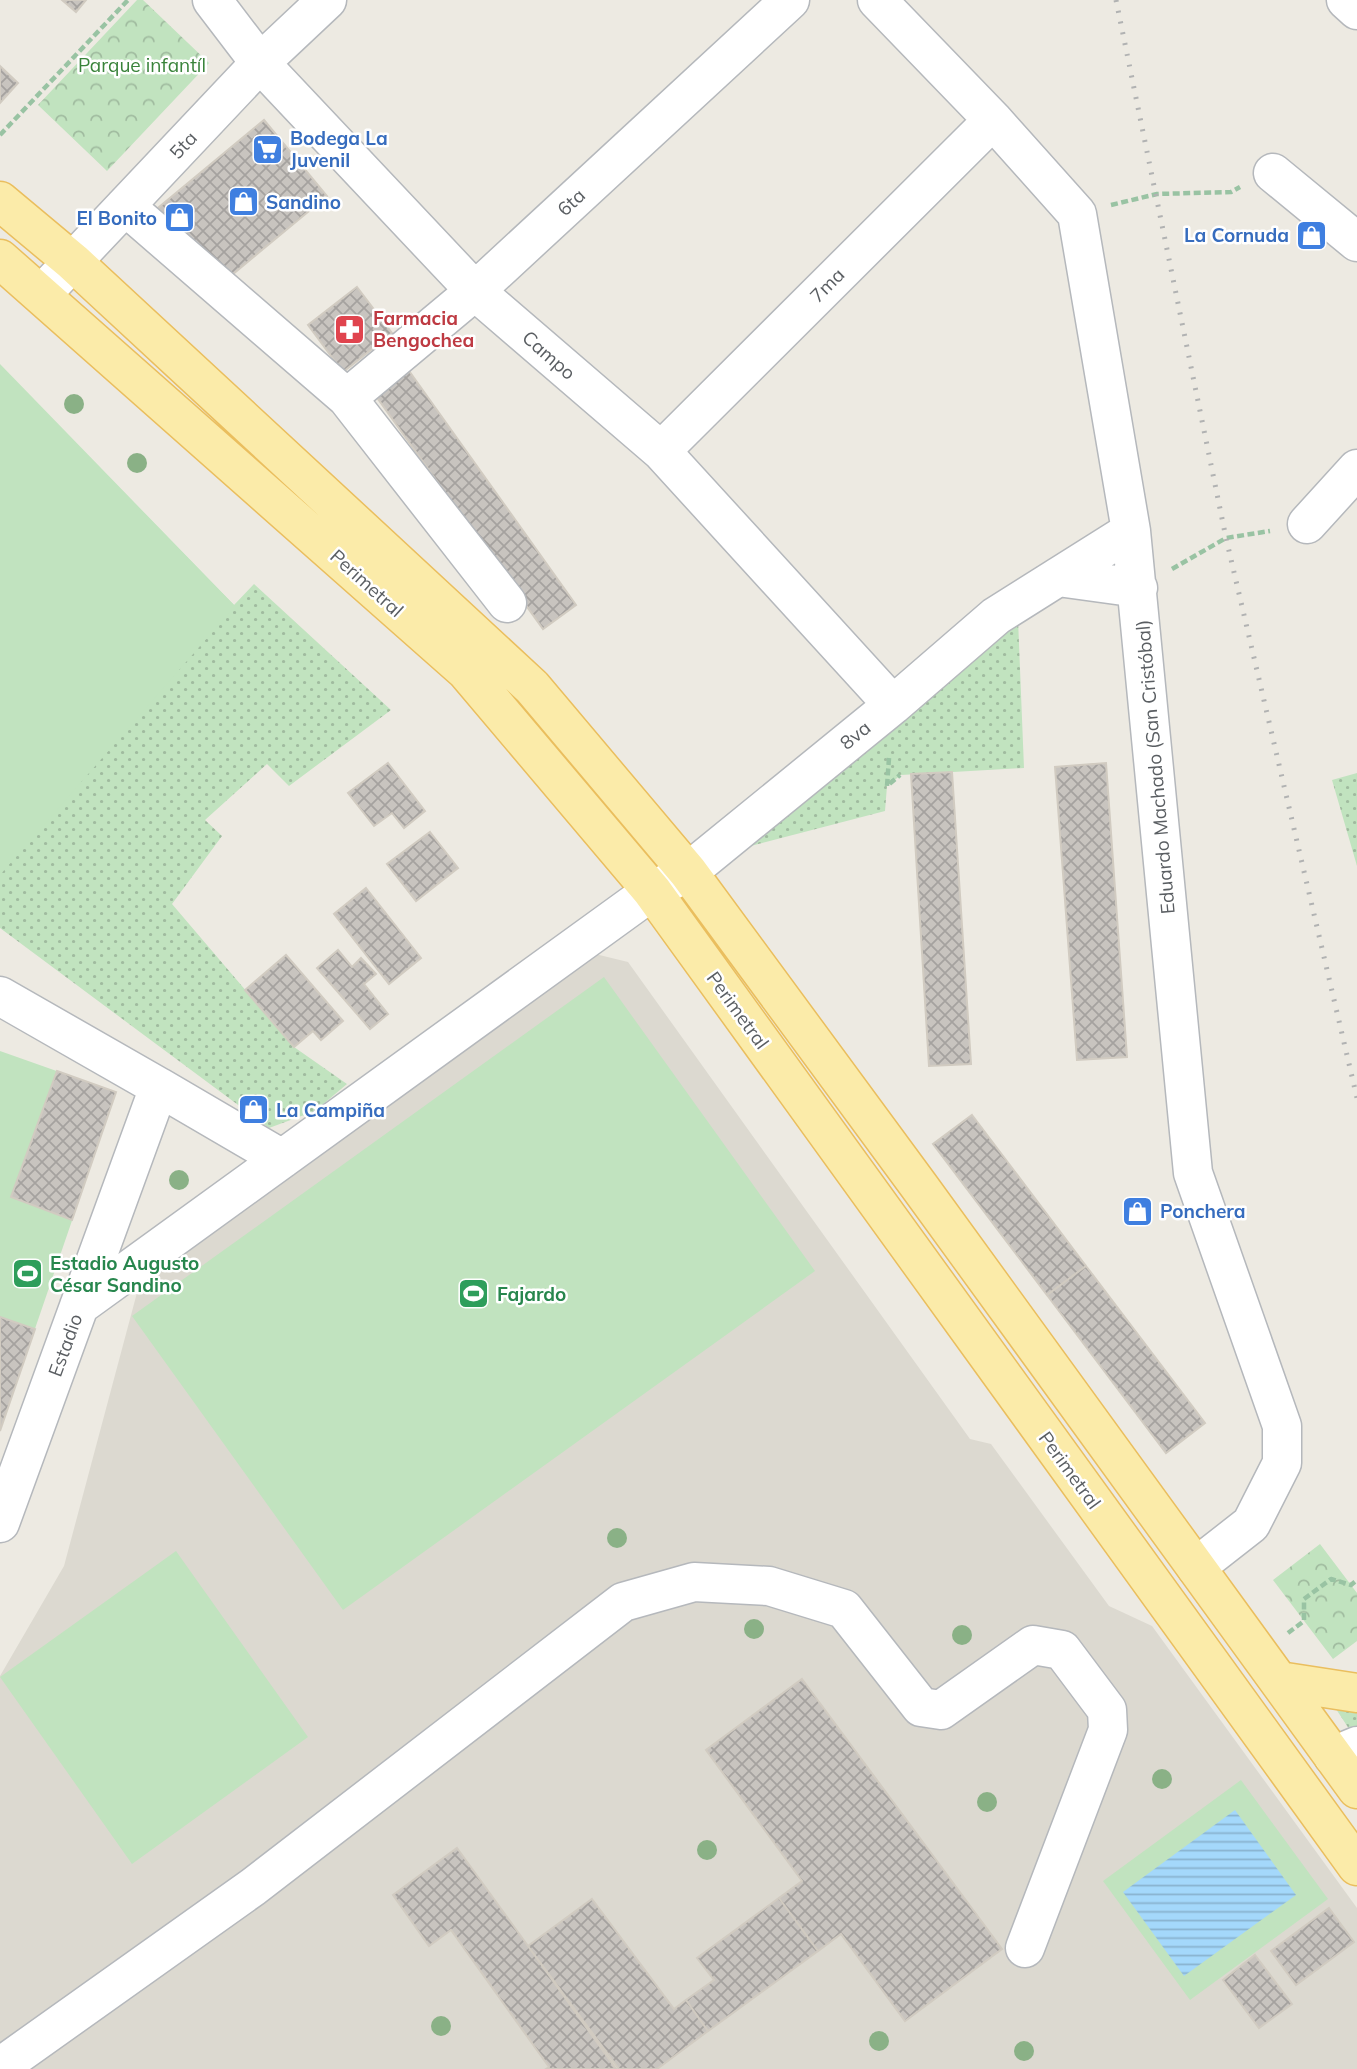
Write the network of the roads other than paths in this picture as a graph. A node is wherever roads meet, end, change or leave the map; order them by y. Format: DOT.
graph roads {
  1 [pos="212,0"];
  2 [pos="327,0"];
  3 [pos="790,0"];
  4 [pos="877,0"];
  5 [pos="1346,0"];
  6 [pos="1357,10"];
  7 [pos="260,63"];
  8 [pos="993,120"];
  9 [pos="1273,173"];
  10 [pos="0,201"];
  11 [pos="125,206"];
  12 [pos="1357,242"];
  13 [pos="0,259"];
  14 [pos="73,262"];
  15 [pos="474,291"];
  16 [pos="42,294"];
  17 [pos="347,398"];
  18 [pos="661,451"];
  19 [pos="1357,469"];
  20 [pos="1307,524"];
  21 [pos="1132,531"];
  22 [pos="1058,577"];
  23 [pos="1138,588"];
  24 [pos="507,603"];
  25 [pos="893,705"];
  26 [pos="688,872"];
  27 [pos="652,891"];
  28 [pos="0,996"];
  29 [pos="159,1087"];
  30 [pos="282,1159"];
  31 [pos="79,1306"];
  32 [pos="0,1523"];
  33 [pos="1196,1567"];
  34 [pos="1279,1681"];
  35 [pos="1357,1693"];
  36 [pos="1259,1732"];
  37 [pos="1345,1751"];
  38 [pos="1357,1789"];
  39 [pos="1357,1866"];
  40 [pos="1025,1948"];
  41 [pos="0,2067"];
  1 -- 7 [label="street, Campo"];
  2 -- 7 [label="street, 5ta"];
  3 -- 15 [label="street, 6ta"];
  4 -- 8 [label="street"];
  5 -- 6 [label="street"];
  7 -- 11 [label="street, 5ta"];
  7 -- 15 [label="street, Campo"];
  8 -- 18 [label="street, 7ma"];
  8 -- 21 [label="street, Eduardo Machado (San Cristóbal)"];
  9 -- 12 [label="street"];
  10 -- 14 [label="main road, Perimetral"];
  11 -- 14 [label="street, 5ta"];
  11 -- 17 [label="street"];
  13 -- 16 [label="main road, Perimetral"];
  14 -- 16 [label="street, 5ta"];
  14 -- 26 [label="main road, Perimetral"];
  15 -- 17 [label="street, 6ta"];
  15 -- 18 [label="street, Campo"];
  16 -- 27 [label="main road, Perimetral"];
  17 -- 24 [label="street"];
  18 -- 25 [label="street, Campo"];
  19 -- 20 [label="street"];
  21 -- 22 [label="street, 8va"];
  21 -- 23 [label="street, Eduardo Machado (San Cristóbal)"];
  22 -- 23 [label="street"];
  22 -- 25 [label="street, 8va"];
  23 -- 33 [label="street, Eduardo Machado (San Cristóbal)"];
  25 -- 26 [label="street, 8va"];
  26 -- 27 [label="street, 8va"];
  26 -- 33 [label="main road, Perimetral"];
  27 -- 30 [label="street, 8va"];
  27 -- 36 [label="main road, Perimetral"];
  28 -- 29 [label="street"];
  29 -- 30 [label="street"];
  29 -- 31 [label="street, Estadio"];
  30 -- 31 [label="street, 8va"];
  31 -- 32 [label="street, Estadio"];
  33 -- 34 [label="main road, Perimetral"];
  34 -- 35 [label="main road"];
  34 -- 37 [label="main road, Perimetral"];
  36 -- 37 [label="main road"];
  36 -- 39 [label="main road, Perimetral"];
  37 -- 38 [label="main road, Perimetral"];
  40 -- 41 [label="street"];
}
